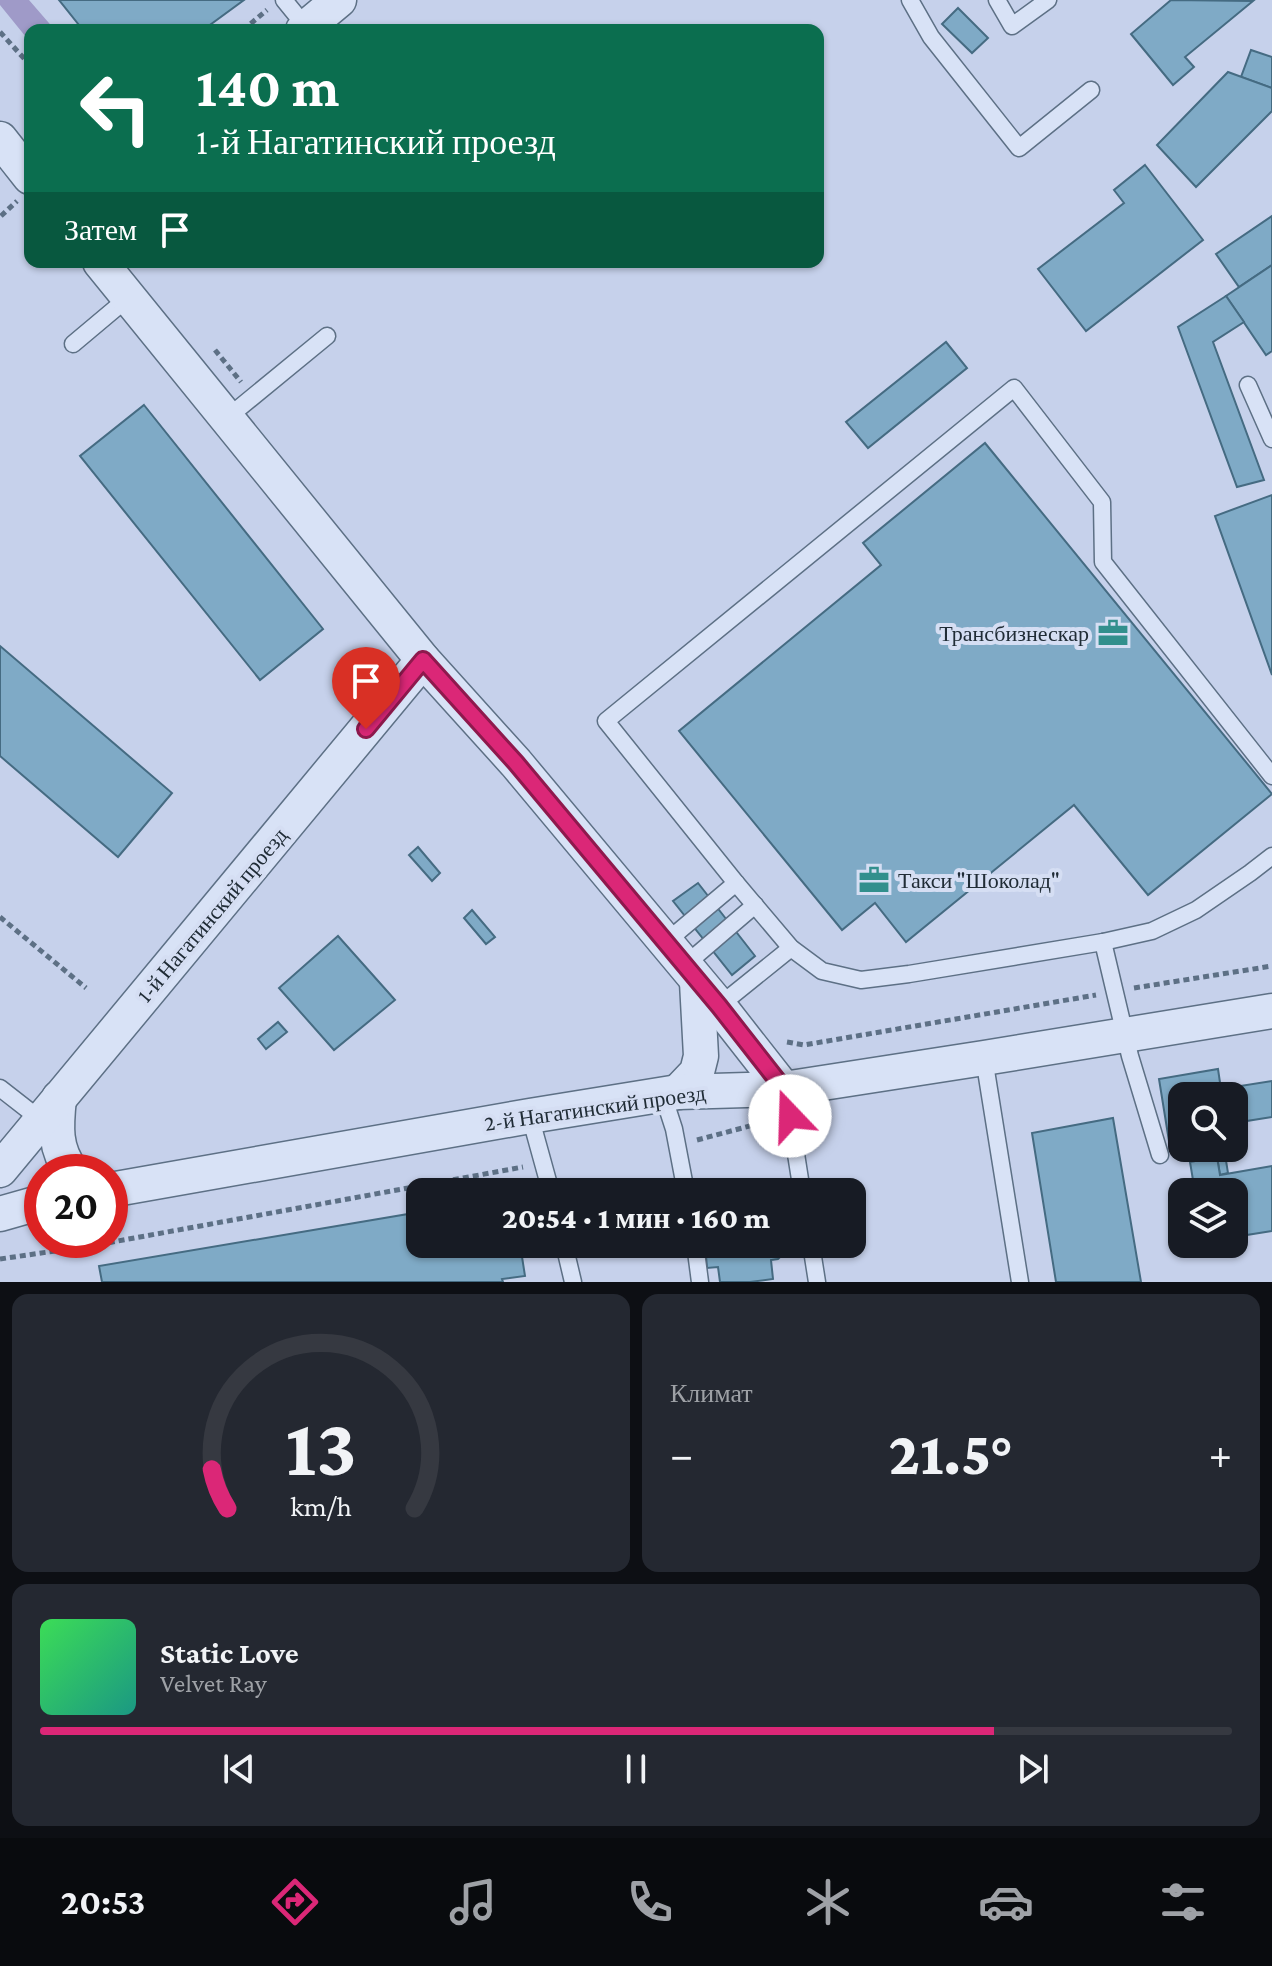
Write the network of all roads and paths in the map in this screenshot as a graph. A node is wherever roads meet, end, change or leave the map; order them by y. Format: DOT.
graph roads {
  1 [pos="284,0"];
  2 [pos="339,0"];
  3 [pos="910,0"];
  4 [pos="997,0"];
  5 [pos="1048,0"];
  6 [pos="267,10"];
  7 [pos="250,24"];
  8 [pos="301,24"];
  9 [pos="310,24"];
  10 [pos="0,32"];
  11 [pos="24,58"];
  12 [pos="1091,90"];
  13 [pos="0,139"];
  14 [pos="24,169"];
  15 [pos="105,268"];
  16 [pos="129,297"];
  17 [pos="327,336"];
  18 [pos="73,344"];
  19 [pos="1248,385"];
  20 [pos="227,418"];
  21 [pos="1272,439"];
  22 [pos="423,660"];
  23 [pos="1272,776"];
  24 [pos="1272,856"];
  25 [pos="736,883"];
  26 [pos="755,905"];
  27 [pos="0,917"];
  28 [pos="1103,942"];
  29 [pos="791,948"];
  30 [pos="692,975"];
  31 [pos="86,988"];
  32 [pos="1272,1011"];
  33 [pos="1125,1035"];
  34 [pos="984,1058"];
  35 [pos="0,1088"];
  36 [pos="671,1093"];
  37 [pos="787,1102"];
  38 [pos="50,1109"];
  39 [pos="530,1116"];
  40 [pos="676,1145"];
  41 [pos="61,1154"];
  42 [pos="1160,1155"];
  43 [pos="544,1163"];
  44 [pos="0,1170"];
  45 [pos="548,1178"];
  46 [pos="683,1178"];
  47 [pos="800,1178"];
  48 [pos="128,1187"];
  49 [pos="24,1207"];
  50 [pos="0,1214"];
  51 [pos="567,1258"];
  52 [pos="697,1258"];
  53 [pos="813,1258"];
  54 [pos="0,1259"];
  55 [pos="573,1282"];
  56 [pos="700,1282"];
  57 [pos="817,1282"];
  58 [pos="1020,1282"];
  1 -- 8 [label="lane"];
  2 -- 9 [label="street"];
  3 -- 12 [label="lane"];
  4 -- 5 [label="lane"];
  6 -- 7 [label="path"];
  10 -- 11 [label="path"];
  13 -- 14 [label="street"];
  15 -- 16 [label="street"];
  16 -- 18 [label="lane"];
  16 -- 20 [label="street"];
  17 -- 20 [label="lane"];
  19 -- 21 [label="lane"];
  20 -- 22 [label="street"];
  22 -- 30 [label="street"];
  22 -- 38 [label="street, 1-й Нагатинский проезд"];
  23 -- 25 [label="lane"];
  24 -- 28 [label="lane"];
  25 -- 26 [label="lane"];
  25 -- 30 [label="lane"];
  26 -- 29 [label="lane"];
  26 -- 30 [label="lane"];
  27 -- 31 [label="path"];
  28 -- 29 [label="lane"];
  28 -- 33 [label="lane"];
  29 -- 30 [label="lane"];
  30 -- 36 [label="street"];
  30 -- 37 [label="street"];
  32 -- 33 [label="street, 2-й Нагатинский проезд"];
  33 -- 34 [label="street, 2-й Нагатинский проезд"];
  33 -- 42 [label="lane"];
  34 -- 37 [label="street, 2-й Нагатинский проезд"];
  34 -- 58 [label="lane"];
  35 -- 38 [label="lane"];
  36 -- 37 [label="street, 2-й Нагатинский проезд"];
  36 -- 39 [label="street, 2-й Нагатинский проезд"];
  36 -- 40 [label="lane"];
  37 -- 40 [label="path"];
  37 -- 47 [label="lane"];
  38 -- 41 [label="street"];
  38 -- 44 [label="street, 1-й Нагатинский проезд"];
  39 -- 43 [label="lane"];
  39 -- 48 [label="street, 2-й Нагатинский проезд"];
  40 -- 46 [label="lane"];
  43 -- 45 [label="lane"];
  43 -- 54 [label="path"];
  49 -- 50 [label="street"];
  51 -- 55 [label="lane"];
  52 -- 56 [label="lane"];
  53 -- 57 [label="lane"];
}
